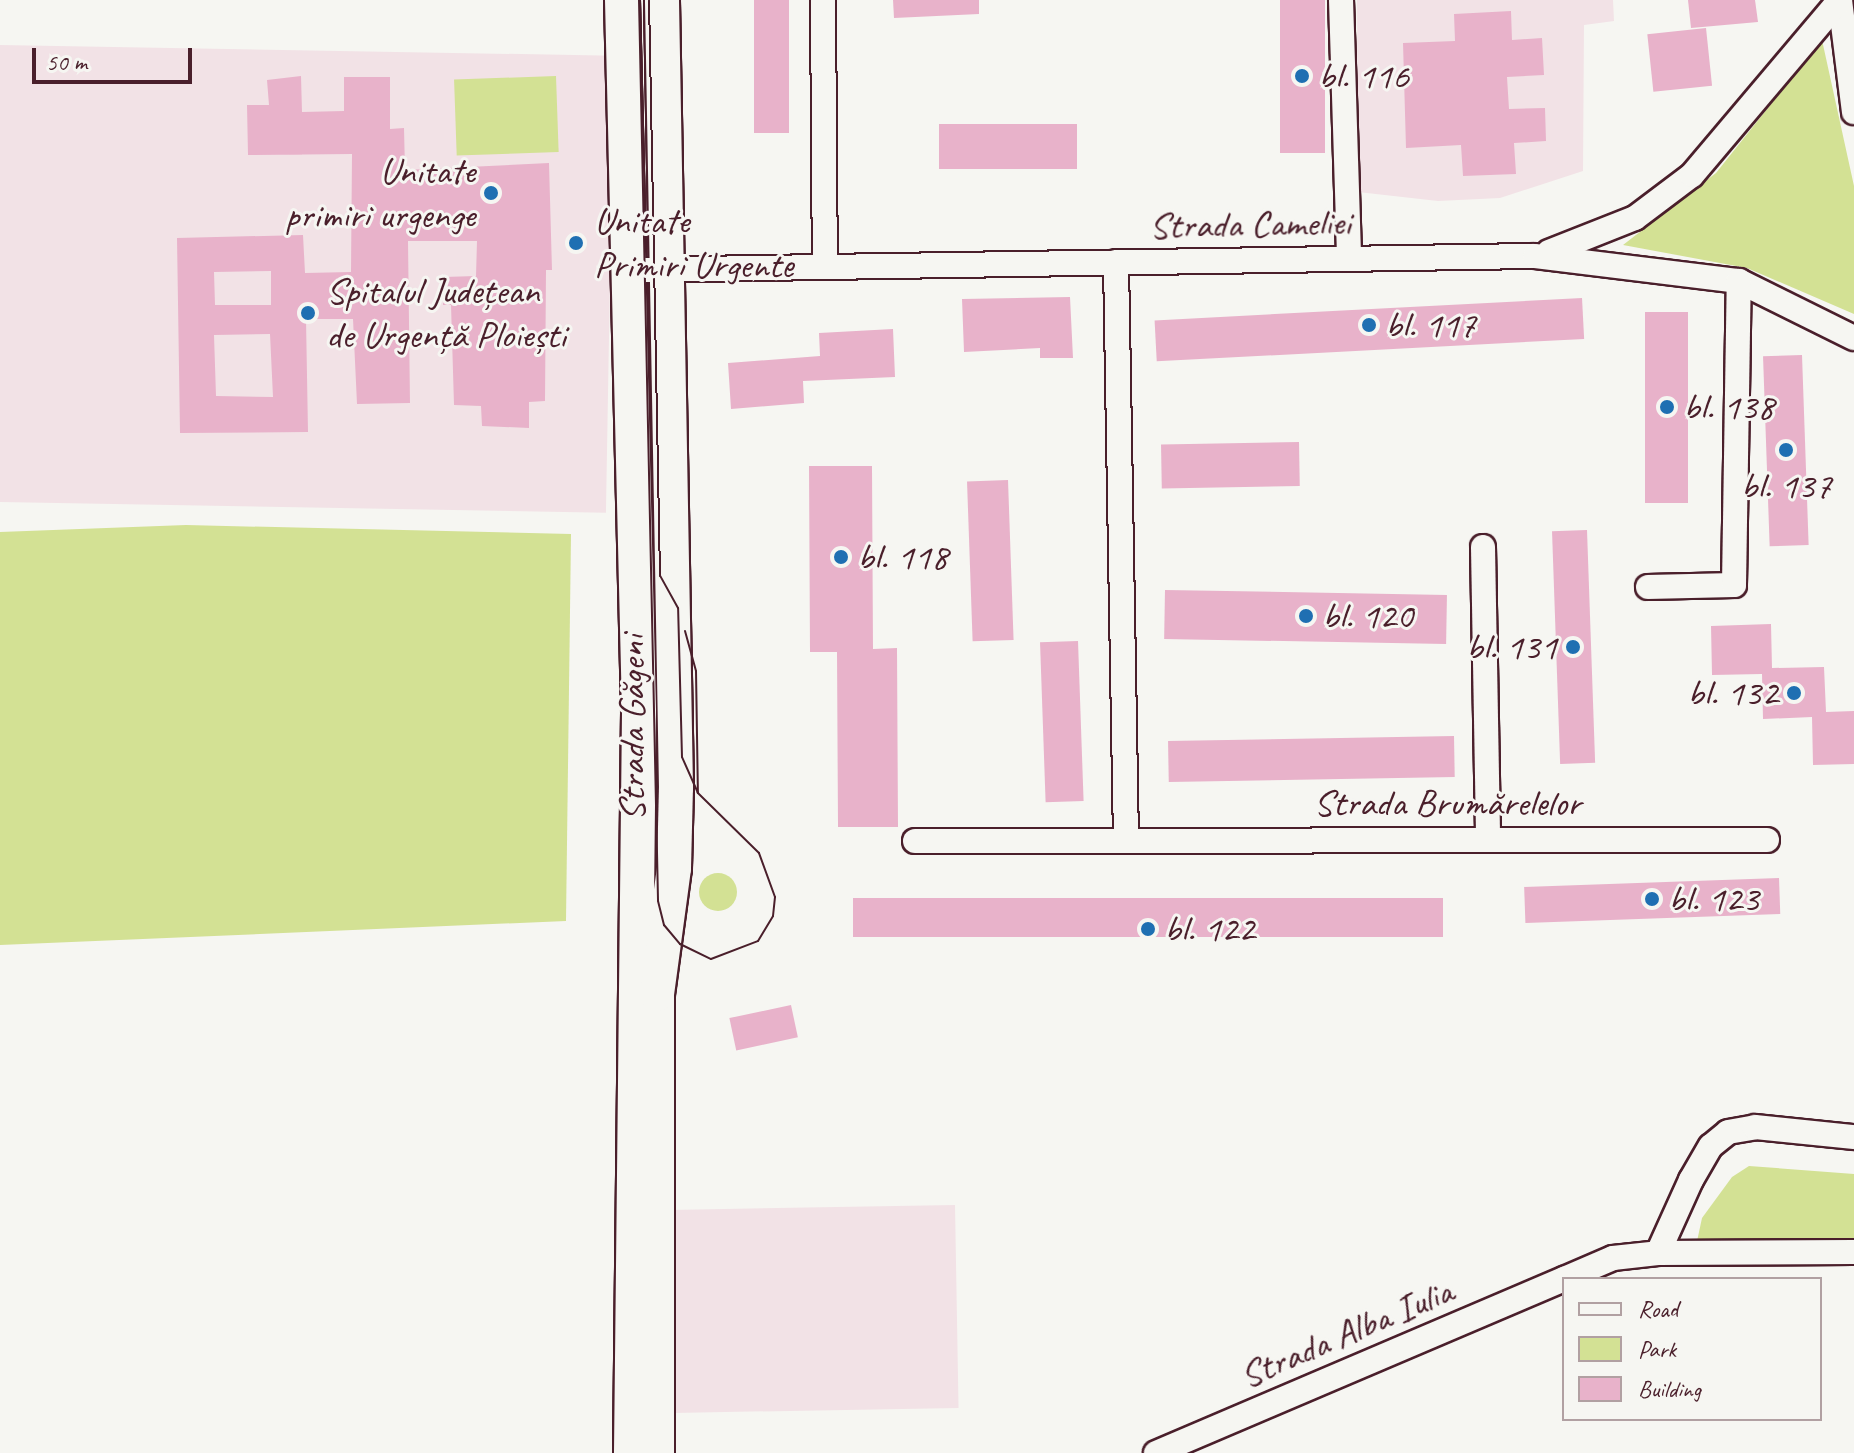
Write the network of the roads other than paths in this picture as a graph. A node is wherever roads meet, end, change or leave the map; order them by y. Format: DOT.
graph roads {
  1 [pos="622,0"];
  2 [pos="662,0"];
  3 [pos="823,0"];
  4 [pos="1341,0"];
  5 [pos="1840,0"];
  6 [pos="1854,112"];
  7 [pos="1535,256"];
  8 [pos="1349,259"];
  9 [pos="1116,262"];
  10 [pos="825,267"];
  11 [pos="667,269"];
  12 [pos="631,270"];
  13 [pos="1739,281"];
  14 [pos="1854,338"];
  15 [pos="1483,547"];
  16 [pos="1648,587"];
  17 [pos="1488,838"];
  18 [pos="1126,840"];
  19 [pos="1767,840"];
  20 [pos="915,841"];
  21 [pos="644,992"];
  22 [pos="1854,1137"];
  23 [pos="1854,1252"];
  24 [pos="1658,1253"];
  25 [pos="1569,1277"];
  26 [pos="1562,1280"];
  27 [pos="631,1453"];
  28 [pos="657,1453"];
  29 [pos="1156,1453"];
  1 -- 12 [label="main road, Strada Găgeni"];
  2 -- 11 [label="main road, Strada Găgeni"];
  3 -- 10 [label="street"];
  4 -- 8 [label="street"];
  5 -- 6 [label="street"];
  5 -- 7 [label="street"];
  7 -- 8 [label="street, Strada Cameliei"];
  7 -- 13 [label="street, Strada Cameliei"];
  8 -- 9 [label="street, Strada Cameliei"];
  9 -- 10 [label="street, Strada Cameliei"];
  9 -- 18 [label="street"];
  10 -- 11 [label="street, Strada Cameliei"];
  11 -- 12 [label="street, Strada Cameliei"];
  11 -- 21 [label="main road, Strada Găgeni"];
  12 -- 21 [label="main road, Strada Găgeni"];
  13 -- 14 [label="street, Strada Cameliei"];
  13 -- 16 [label="street"];
  15 -- 17 [label="street"];
  17 -- 18 [label="street, Strada Brumărelelor"];
  17 -- 19 [label="street, Strada Brumărelelor"];
  18 -- 20 [label="street, Strada Brumărelelor"];
  21 -- 27 [label="main road, Strada Găgeni"];
  21 -- 28 [label="main road, Strada Găgeni"];
  22 -- 24 [label="street"];
  23 -- 24 [label="street, Strada Alba Iulia"];
  24 -- 25 [label="street, Strada Alba Iulia"];
  26 -- 29 [label="street, Strada Alba Iulia"];
}
